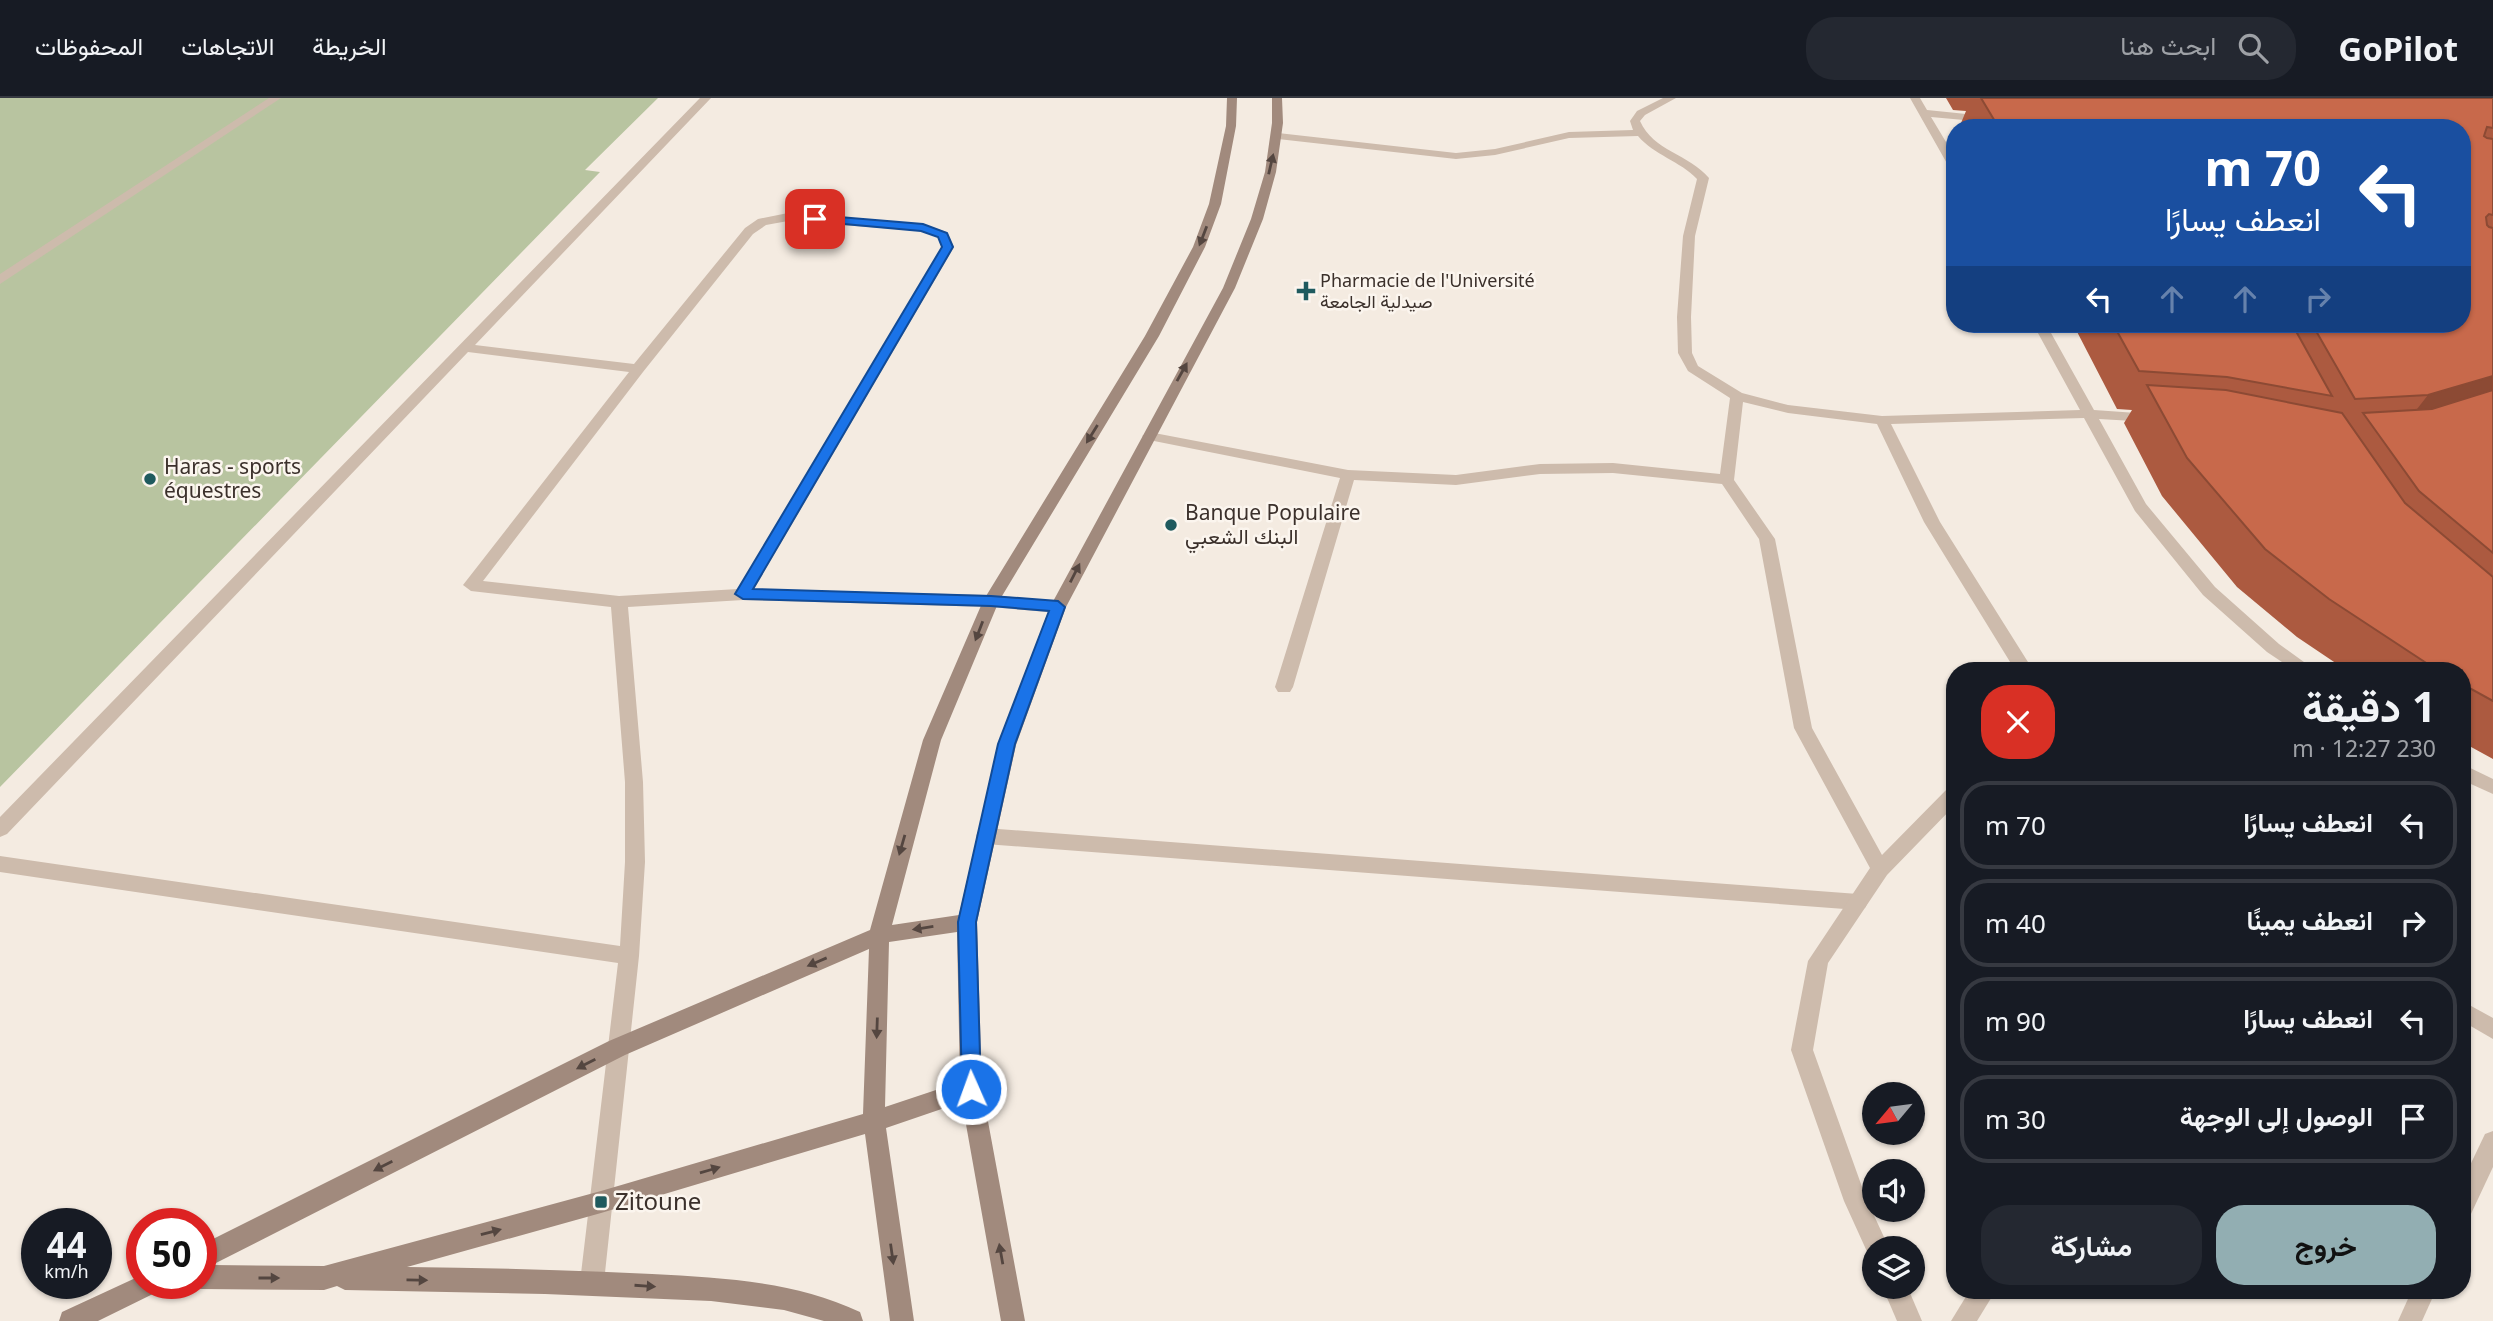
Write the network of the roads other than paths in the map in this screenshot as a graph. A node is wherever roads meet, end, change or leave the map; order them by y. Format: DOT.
graph roads {
  1 [pos="276,98"];
  2 [pos="706,98"];
  3 [pos="1233,98"];
  4 [pos="1277,98"];
  5 [pos="1671,98"];
  6 [pos="1915,98"];
  7 [pos="1924,113"];
  8 [pos="1982,119"];
  9 [pos="1638,133"];
  10 [pos="1278,136"];
  11 [pos="1946,151"];
  12 [pos="0,280"];
  13 [pos="2045,333"];
  14 [pos="465,348"];
  15 [pos="638,369"];
  16 [pos="1737,396"];
  17 [pos="2087,414"];
  18 [pos="2164,419"];
  19 [pos="1882,420"];
  20 [pos="1149,436"];
  21 [pos="1348,475"];
  22 [pos="1727,480"];
  23 [pos="743,594"];
  24 [pos="991,601"];
  25 [pos="619,602"];
  26 [pos="1058,607"];
  27 [pos="2019,662"];
  28 [pos="2294,662"];
  29 [pos="1284,687"];
  30 [pos="2471,776"];
  31 [pos="2493,787"];
  32 [pos="1946,802"];
  33 [pos="0,829"];
  34 [pos="985,836"];
  35 [pos="0,864"];
  36 [pos="1880,869"];
  37 [pos="1858,902"];
  38 [pos="967,922"];
  39 [pos="879,935"];
  40 [pos="629,956"];
  41 [pos="2471,1016"];
  42 [pos="2493,1029"];
  43 [pos="617,1048"];
  44 [pos="971,1089"];
  45 [pos="874,1121"];
  46 [pos="2493,1142"];
  47 [pos="2471,1189"];
  48 [pos="601,1202"];
  49 [pos="1872,1236"];
  50 [pos="217,1250"];
  51 [pos="217,1277"];
  52 [pos="324,1278"];
  53 [pos="592,1282"];
  54 [pos="126,1295"];
  55 [pos="1900,1299"];
  56 [pos="1978,1299"];
  57 [pos="2420,1299"];
  58 [pos="71,1321"];
  59 [pos="850,1321"];
  60 [pos="902,1321"];
  61 [pos="1013,1321"];
  62 [pos="1910,1321"];
  63 [pos="1963,1321"];
  64 [pos="2410,1321"];
  1 -- 12 [label="street"];
  2 -- 14 [label="street"];
  3 -- 24 [label="main road, one-way"];
  4 -- 10 [label="main road"];
  5 -- 9 [label="street"];
  6 -- 7 [label="street"];
  7 -- 8 [label="street"];
  7 -- 11 [label="street"];
  9 -- 10 [label="street"];
  9 -- 16 [label="street"];
  20 -- 10 [label="main road, one-way"];
  13 -- 17 [label="street"];
  14 -- 15 [label="street"];
  14 -- 33 [label="street"];
  15 -- 23 [label="street"];
  15 -- 25 [label="street"];
  16 -- 19 [label="street"];
  16 -- 22 [label="street"];
  17 -- 18 [label="street"];
  17 -- 19 [label="street"];
  17 -- 28 [label="street"];
  19 -- 27 [label="street"];
  20 -- 21 [label="street"];
  26 -- 20 [label="main road, one-way"];
  21 -- 22 [label="street"];
  21 -- 29 [label="street"];
  22 -- 36 [label="street"];
  23 -- 24 [label="street"];
  23 -- 25 [label="street"];
  24 -- 26 [label="street"];
  24 -- 39 [label="main road, one-way"];
  25 -- 40 [label="street"];
  26 -- 34 [label="main road"];
  30 -- 31 [label="street"];
  32 -- 36 [label="street"];
  34 -- 37 [label="street"];
  34 -- 38 [label="main road"];
  35 -- 40 [label="street"];
  36 -- 37 [label="street"];
  37 -- 49 [label="street"];
  38 -- 39 [label="main road, one-way"];
  38 -- 44 [label="main road"];
  39 -- 43 [label="main road, one-way"];
  39 -- 45 [label="main road, one-way"];
  40 -- 43 [label="street"];
  41 -- 42 [label="street"];
  43 -- 48 [label="street"];
  43 -- 50 [label="main road, one-way"];
  44 -- 45 [label="main road"];
  61 -- 44 [label="main road, one-way"];
  48 -- 45 [label="main road, one-way"];
  45 -- 60 [label="main road, one-way"];
  46 -- 47 [label="street"];
  52 -- 48 [label="main road, one-way"];
  48 -- 53 [label="street"];
  51 -- 52 [label="main road, one-way"];
  52 -- 53 [label="main road, one-way"];
  53 -- 59 [label="main road, one-way"];
  54 -- 58 [label="main road"];
  55 -- 62 [label="street"];
  56 -- 63 [label="street"];
  57 -- 64 [label="street"];
}
